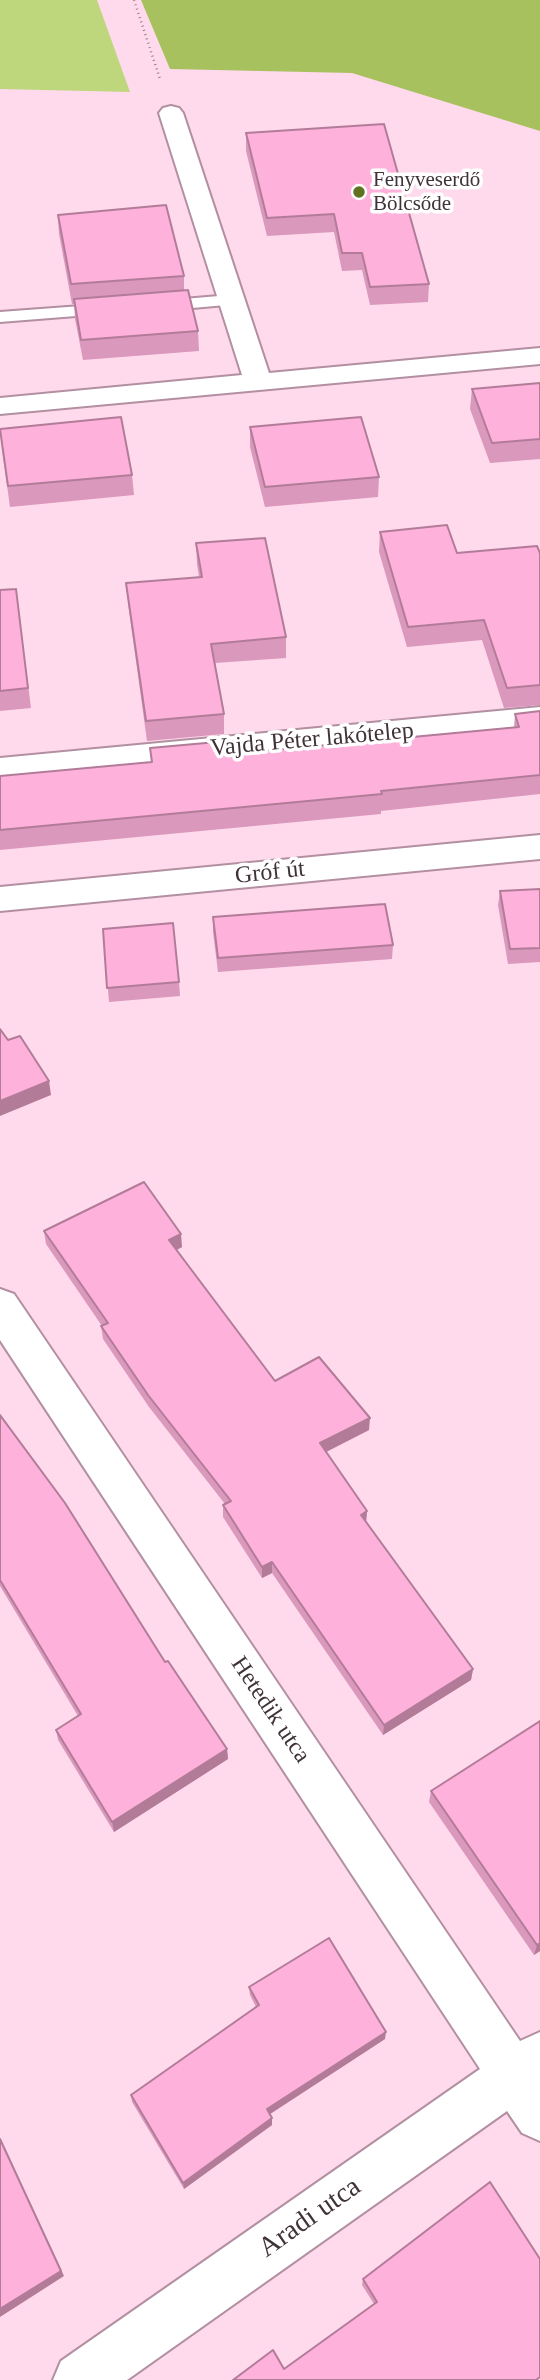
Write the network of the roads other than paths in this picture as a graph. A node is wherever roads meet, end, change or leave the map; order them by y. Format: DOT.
graph roads {
  1 [pos="171,113"];
  2 [pos="231,300"];
  3 [pos="0,317"];
  4 [pos="540,356"];
  5 [pos="258,382"];
  6 [pos="0,406"];
  7 [pos="540,718"];
  8 [pos="0,769"];
  9 [pos="540,847"];
  10 [pos="0,899"];
  11 [pos="0,1306"];
  12 [pos="531,2082"];
  13 [pos="80,2380"];
  1 -- 2 [label="street"];
  2 -- 3 [label="lane"];
  2 -- 5 [label="street"];
  4 -- 5 [label="street"];
  5 -- 6 [label="street"];
  7 -- 8 [label="street, Vajda Péter lakótelep"];
  9 -- 10 [label="street, Gróf út"];
  11 -- 12 [label="street, Hetedik utca"];
  12 -- 13 [label="street, Aradi utca"];
}
